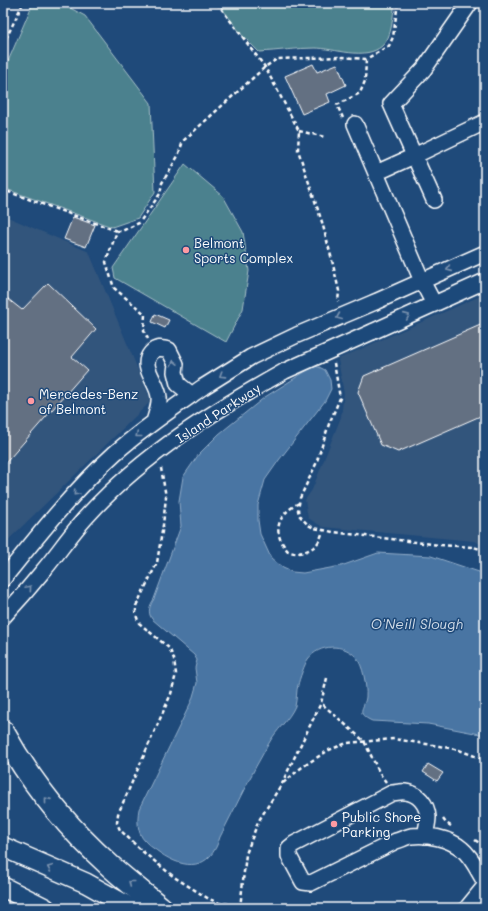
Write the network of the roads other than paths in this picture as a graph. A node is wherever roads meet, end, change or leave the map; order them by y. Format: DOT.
graph roads {
  1 [pos="470,3"];
  2 [pos="485,122"];
  3 [pos="350,123"];
  4 [pos="414,156"];
  5 [pos="376,173"];
  6 [pos="434,200"];
  7 [pos="485,253"];
  8 [pos="422,281"];
  9 [pos="485,281"];
  10 [pos="434,304"];
  11 [pos="198,391"];
  12 [pos="154,422"];
  13 [pos="3,579"];
  14 [pos="3,617"];
  15 [pos="3,732"];
  16 [pos="425,836"];
  17 [pos="3,848"];
  18 [pos="485,882"];
  19 [pos="485,886"];
  20 [pos="3,887"];
  21 [pos="45,908"];
  22 [pos="131,908"];
  23 [pos="161,908"];
  24 [pos="467,908"];
  1 -- 4 [label="street"];
  2 -- 4 [label="street"];
  3 -- 5 [label="street"];
  4 -- 5 [label="street"];
  4 -- 6 [label="street"];
  5 -- 8 [label="street"];
  7 -- 8 [label="street, one-way"];
  8 -- 10 [label="street"];
  8 -- 11 [label="street, one-way, bridge"];
  9 -- 10 [label="street, Island Parkway"];
  14 -- 10 [label="street, Island Parkway, one-way, bridge"];
  11 -- 12 [label="street"];
  11 -- 12 [label="street, one-way"];
  12 -- 13 [label="street, one-way"];
  23 -- 15 [label="highway, one-way"];
  16 -- 16 [label="street"];
  16 -- 18 [label="street"];
  22 -- 17 [label="main road, one-way"];
  19 -- 24 [label="street"];
  20 -- 21 [label="main road"];
}
